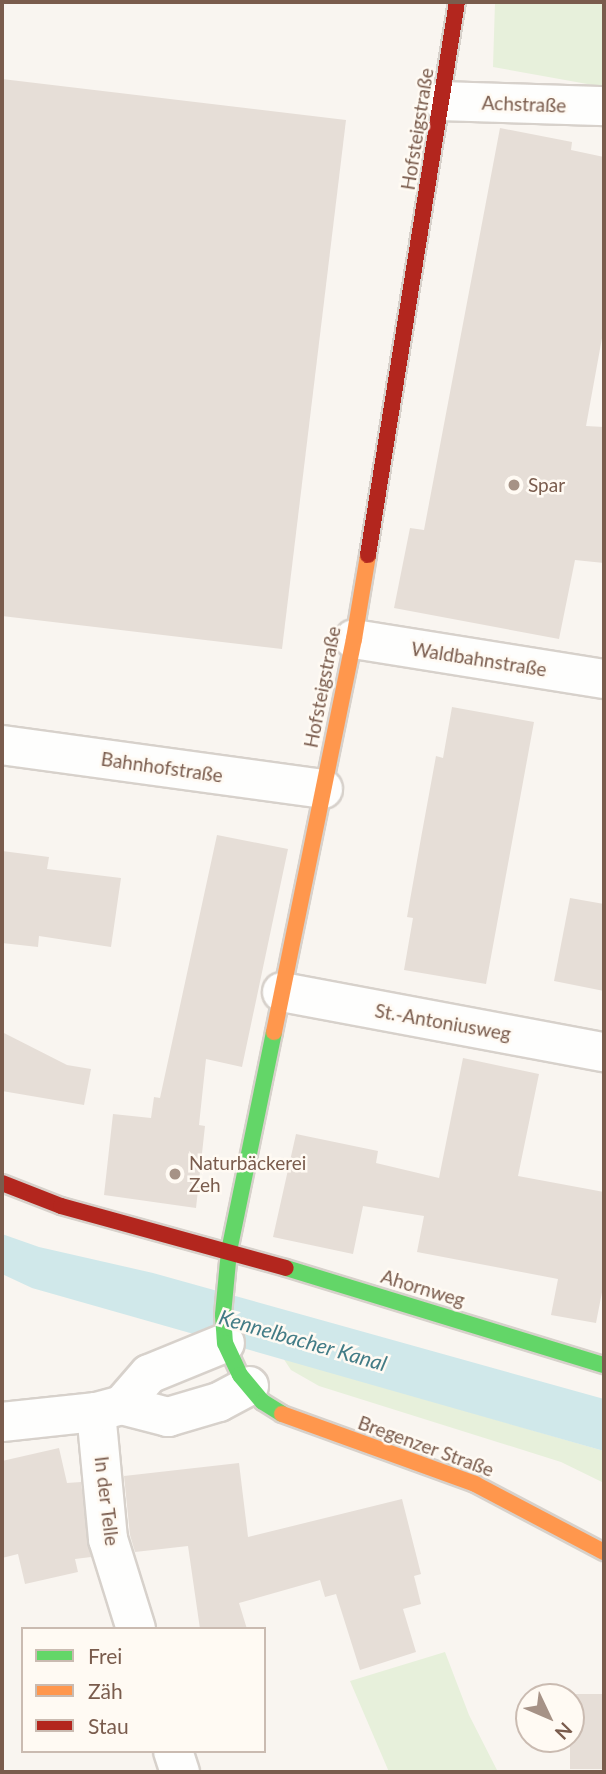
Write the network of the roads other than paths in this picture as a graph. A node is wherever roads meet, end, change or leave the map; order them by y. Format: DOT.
graph roads {
  1 [pos="457,2"];
  2 [pos="443,101"];
  3 [pos="604,106"];
  4 [pos="354,639"];
  5 [pos="604,679"];
  6 [pos="2,745"];
  7 [pos="323,789"];
  8 [pos="282,992"];
  9 [pos="604,1052"];
  10 [pos="2,1183"];
  11 [pos="229,1251"];
  12 [pos="604,1365"];
  13 [pos="238,1368"];
  14 [pos="109,1409"];
  15 [pos="2,1422"];
  16 [pos="604,1552"];
  17 [pos="135,1627"];
  18 [pos="174,1753"];
  19 [pos="180,1772"];
  1 -- 2 [label="main road, Hofsteigstraße"];
  2 -- 3 [label="street, Achstraße"];
  2 -- 4 [label="main road, Hofsteigstraße"];
  4 -- 5 [label="street, Waldbahnstraße"];
  4 -- 7 [label="main road, Hofsteigstraße"];
  6 -- 7 [label="street, Bahnhofstraße"];
  7 -- 8 [label="main road, Hofsteigstraße"];
  8 -- 9 [label="street, St.-Antoniusweg"];
  8 -- 11 [label="main road, Hofsteigstraße"];
  10 -- 11 [label="main road, Ahornweg"];
  11 -- 12 [label="main road, Ahornweg"];
  11 -- 13 [label="main road, Hofsteigstraße"];
  13 -- 14 [label="street"];
  13 -- 14 [label="street"];
  13 -- 16 [label="main road, Bregenzer Straße"];
  14 -- 15 [label="street"];
  14 -- 17 [label="street, In der Telle"];
  18 -- 19 [label="street"];
}
